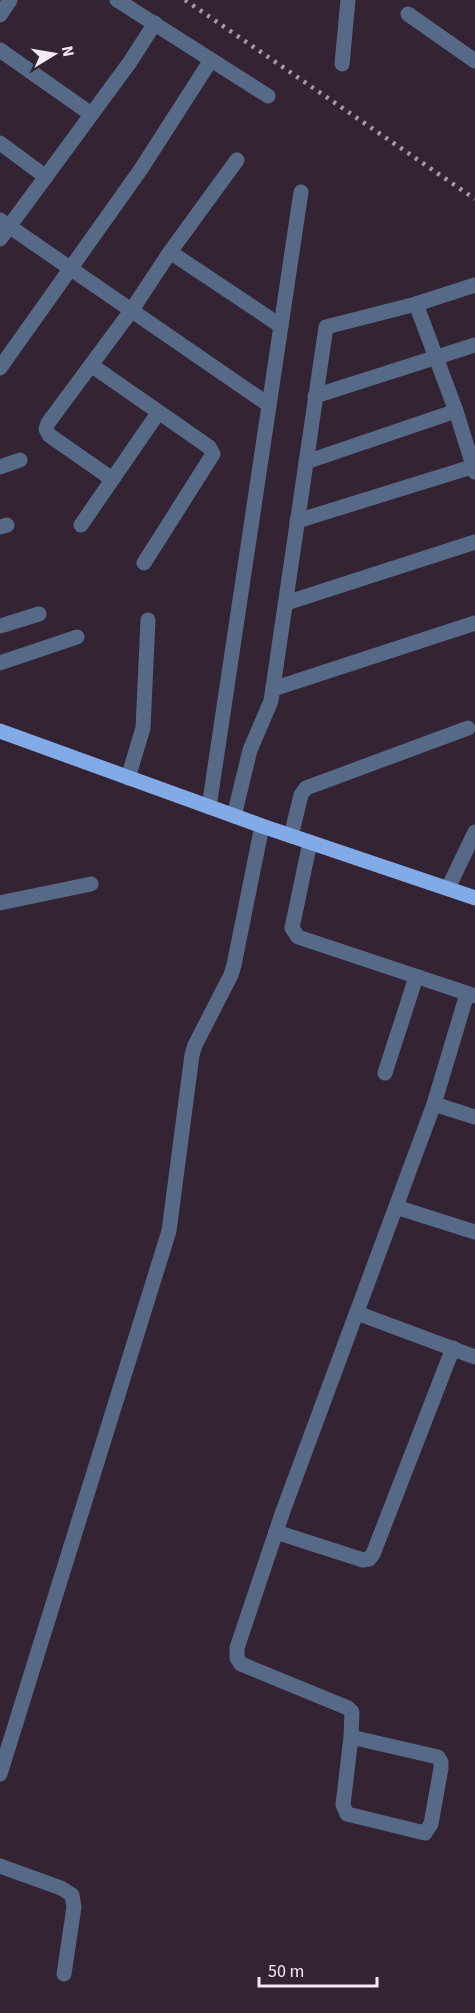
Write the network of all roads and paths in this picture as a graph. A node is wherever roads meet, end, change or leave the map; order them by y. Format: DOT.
graph roads {
  1 [pos="10,0"];
  2 [pos="117,0"];
  3 [pos="348,0"];
  4 [pos="408,14"];
  5 [pos="0,15"];
  6 [pos="155,23"];
  7 [pos="0,50"];
  8 [pos="212,60"];
  9 [pos="475,61"];
  10 [pos="342,64"];
  11 [pos="268,96"];
  12 [pos="91,114"];
  13 [pos="0,143"];
  14 [pos="237,160"];
  15 [pos="46,177"];
  16 [pos="301,192"];
  17 [pos="3,228"];
  18 [pos="170,252"];
  19 [pos="70,267"];
  20 [pos="475,285"];
  21 [pos="417,304"];
  22 [pos="131,311"];
  23 [pos="281,326"];
  24 [pos="475,345"];
  25 [pos="437,357"];
  26 [pos="91,365"];
  27 [pos="0,368"];
  28 [pos="315,396"];
  29 [pos="269,405"];
  30 [pos="456,411"];
  31 [pos="158,413"];
  32 [pos="20,460"];
  33 [pos="306,462"];
  34 [pos="0,467"];
  35 [pos="474,468"];
  36 [pos="112,479"];
  37 [pos="297,521"];
  38 [pos="81,525"];
  39 [pos="475,542"];
  40 [pos="144,563"];
  41 [pos="285,603"];
  42 [pos="39,614"];
  43 [pos="148,620"];
  44 [pos="475,623"];
  45 [pos="0,626"];
  46 [pos="77,637"];
  47 [pos="0,663"];
  48 [pos="273,689"];
  49 [pos="468,728"];
  50 [pos="0,731"];
  51 [pos="128,778"];
  52 [pos="209,807"];
  53 [pos="234,816"];
  54 [pos="262,826"];
  55 [pos="475,832"];
  56 [pos="291,836"];
  57 [pos="310,842"];
  58 [pos="91,884"];
  59 [pos="448,888"];
  60 [pos="475,897"];
  61 [pos="0,903"];
  62 [pos="416,977"];
  63 [pos="471,995"];
  64 [pos="386,1073"];
  65 [pos="434,1104"];
  66 [pos="475,1117"];
  67 [pos="396,1207"];
  68 [pos="475,1232"];
  69 [pos="357,1313"];
  70 [pos="453,1348"];
  71 [pos="475,1357"];
  72 [pos="276,1532"];
  73 [pos="351,1737"];
  74 [pos="0,1774"];
  75 [pos="0,1866"];
  76 [pos="64,1974"];
  1 -- 5 [label="street"];
  2 -- 6 [label="street"];
  3 -- 10 [label="street"];
  4 -- 9 [label="street"];
  6 -- 8 [label="street"];
  6 -- 12 [label="street"];
  7 -- 12 [label="street"];
  8 -- 11 [label="street"];
  8 -- 19 [label="street"];
  12 -- 15 [label="street"];
  13 -- 15 [label="street"];
  14 -- 18 [label="street"];
  15 -- 17 [label="street"];
  16 -- 23 [label="street"];
  17 -- 19 [label="street"];
  18 -- 22 [label="street"];
  18 -- 23 [label="street"];
  19 -- 22 [label="street"];
  19 -- 27 [label="street"];
  20 -- 21 [label="street"];
  21 -- 25 [label="street"];
  21 -- 28 [label="street"];
  22 -- 26 [label="street"];
  22 -- 29 [label="street"];
  23 -- 29 [label="street"];
  24 -- 25 [label="street"];
  25 -- 28 [label="street"];
  25 -- 30 [label="street"];
  26 -- 31 [label="street"];
  26 -- 36 [label="street"];
  28 -- 33 [label="street"];
  29 -- 52 [label="street"];
  30 -- 33 [label="street"];
  30 -- 35 [label="street"];
  31 -- 36 [label="street"];
  31 -- 40 [label="street"];
  32 -- 34 [label="street"];
  33 -- 37 [label="street"];
  35 -- 37 [label="street"];
  36 -- 38 [label="street"];
  37 -- 41 [label="street"];
  39 -- 41 [label="street"];
  41 -- 48 [label="street"];
  42 -- 45 [label="street"];
  43 -- 51 [label="street"];
  44 -- 48 [label="street"];
  46 -- 47 [label="street"];
  48 -- 53 [label="street"];
  49 -- 56 [label="street"];
  50 -- 51 [label="main road"];
  51 -- 52 [label="main road"];
  52 -- 53 [label="main road"];
  53 -- 54 [label="main road"];
  54 -- 56 [label="main road"];
  54 -- 74 [label="street"];
  55 -- 59 [label="street"];
  56 -- 57 [label="main road"];
  57 -- 59 [label="main road"];
  57 -- 62 [label="street"];
  58 -- 61 [label="street"];
  59 -- 60 [label="main road"];
  62 -- 63 [label="street"];
  62 -- 64 [label="street"];
  63 -- 65 [label="street"];
  65 -- 66 [label="street"];
  65 -- 67 [label="street"];
  67 -- 68 [label="street"];
  67 -- 69 [label="street"];
  69 -- 70 [label="street"];
  69 -- 72 [label="street"];
  70 -- 71 [label="street"];
  70 -- 72 [label="street"];
  72 -- 73 [label="street"];
  73 -- 73 [label="street"];
  75 -- 76 [label="street"];
}
